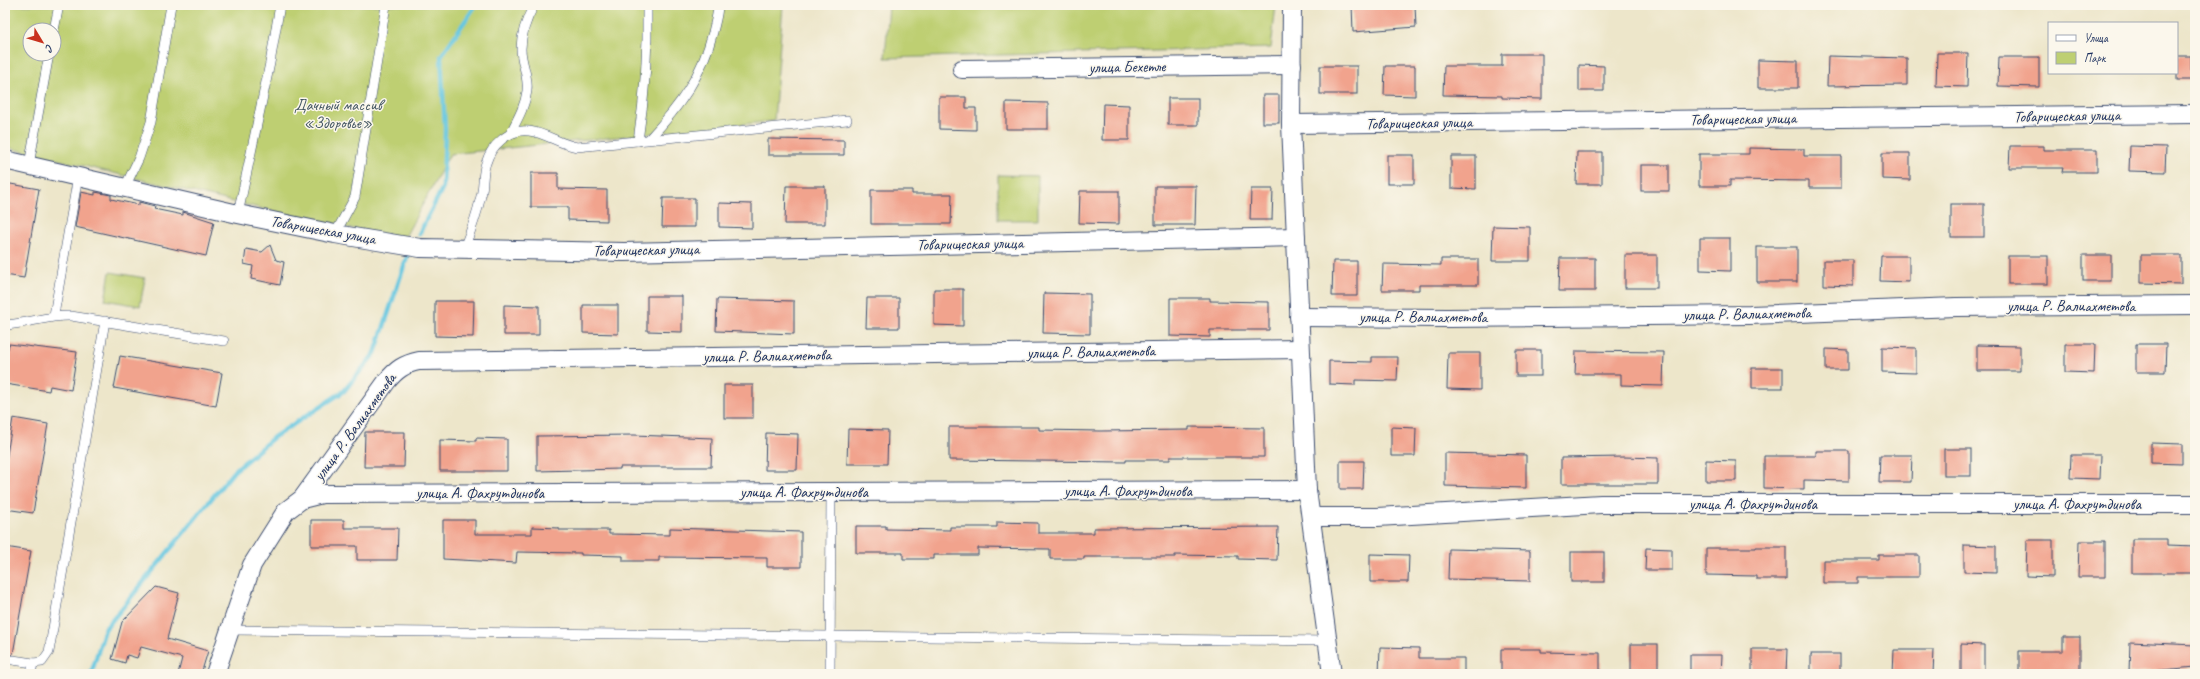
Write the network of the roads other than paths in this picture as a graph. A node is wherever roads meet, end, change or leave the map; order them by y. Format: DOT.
graph roads {
  1 [pos="59,5"];
  2 [pos="171,5"];
  3 [pos="280,5"];
  4 [pos="386,5"];
  5 [pos="534,5"];
  6 [pos="647,5"];
  7 [pos="718,5"];
  8 [pos="1292,5"];
  9 [pos="56,22"];
  10 [pos="48,62"];
  11 [pos="1292,64"];
  12 [pos="962,70"];
  13 [pos="2195,114"];
  14 [pos="848,120"];
  15 [pos="1291,124"];
  16 [pos="510,134"];
  17 [pos="649,139"];
  18 [pos="638,141"];
  19 [pos="5,160"];
  20 [pos="29,165"];
  21 [pos="78,176"];
  22 [pos="126,187"];
  23 [pos="238,214"];
  24 [pos="336,234"];
  25 [pos="1296,236"];
  26 [pos="464,248"];
  27 [pos="2195,306"];
  28 [pos="54,315"];
  29 [pos="1299,317"];
  30 [pos="105,321"];
  31 [pos="5,325"];
  32 [pos="224,341"];
  33 [pos="1300,349"];
  34 [pos="1307,490"];
  35 [pos="831,492"];
  36 [pos="302,499"];
  37 [pos="2195,504"];
  38 [pos="1311,518"];
  39 [pos="230,630"];
  40 [pos="830,636"];
  41 [pos="1328,641"];
  42 [pos="13,660"];
  43 [pos="33,663"];
  44 [pos="31,674"];
  45 [pos="215,674"];
  46 [pos="830,674"];
  47 [pos="1332,674"];
  1 -- 9 [label="lane"];
  2 -- 22 [label="lane"];
  3 -- 23 [label="lane"];
  4 -- 24 [label="lane"];
  5 -- 16 [label="lane"];
  6 -- 18 [label="lane"];
  7 -- 17 [label="lane"];
  8 -- 11 [label="street"];
  10 -- 20 [label="lane"];
  11 -- 12 [label="street, улица Бехетле"];
  11 -- 15 [label="street"];
  13 -- 15 [label="street, Товарищеская улица"];
  14 -- 17 [label="lane"];
  15 -- 25 [label="street"];
  16 -- 18 [label="lane"];
  16 -- 26 [label="lane"];
  17 -- 18 [label="lane"];
  19 -- 20 [label="street, Товарищеская улица"];
  20 -- 21 [label="street, Товарищеская улица"];
  21 -- 22 [label="street, Товарищеская улица"];
  21 -- 28 [label="lane"];
  22 -- 23 [label="street, Товарищеская улица"];
  23 -- 24 [label="street, Товарищеская улица"];
  24 -- 26 [label="street, Товарищеская улица"];
  25 -- 26 [label="street, Товарищеская улица"];
  25 -- 29 [label="street"];
  27 -- 29 [label="street, улица Р. Валиахметова"];
  28 -- 30 [label="lane"];
  28 -- 31 [label="lane"];
  29 -- 33 [label="street"];
  30 -- 32 [label="lane"];
  30 -- 43 [label="lane"];
  33 -- 34 [label="street"];
  33 -- 36 [label="street, улица Р. Валиахметова"];
  34 -- 35 [label="street, улица А. Фахрутдинова"];
  34 -- 38 [label="street"];
  35 -- 36 [label="street, улица А. Фахрутдинова"];
  35 -- 40 [label="lane"];
  36 -- 39 [label="street"];
  37 -- 38 [label="street, улица А. Фахрутдинова"];
  38 -- 41 [label="street"];
  39 -- 40 [label="lane"];
  39 -- 45 [label="street"];
  40 -- 41 [label="lane"];
  40 -- 46 [label="lane"];
  41 -- 47 [label="street"];
  42 -- 43 [label="lane"];
  43 -- 44 [label="lane"];
}
